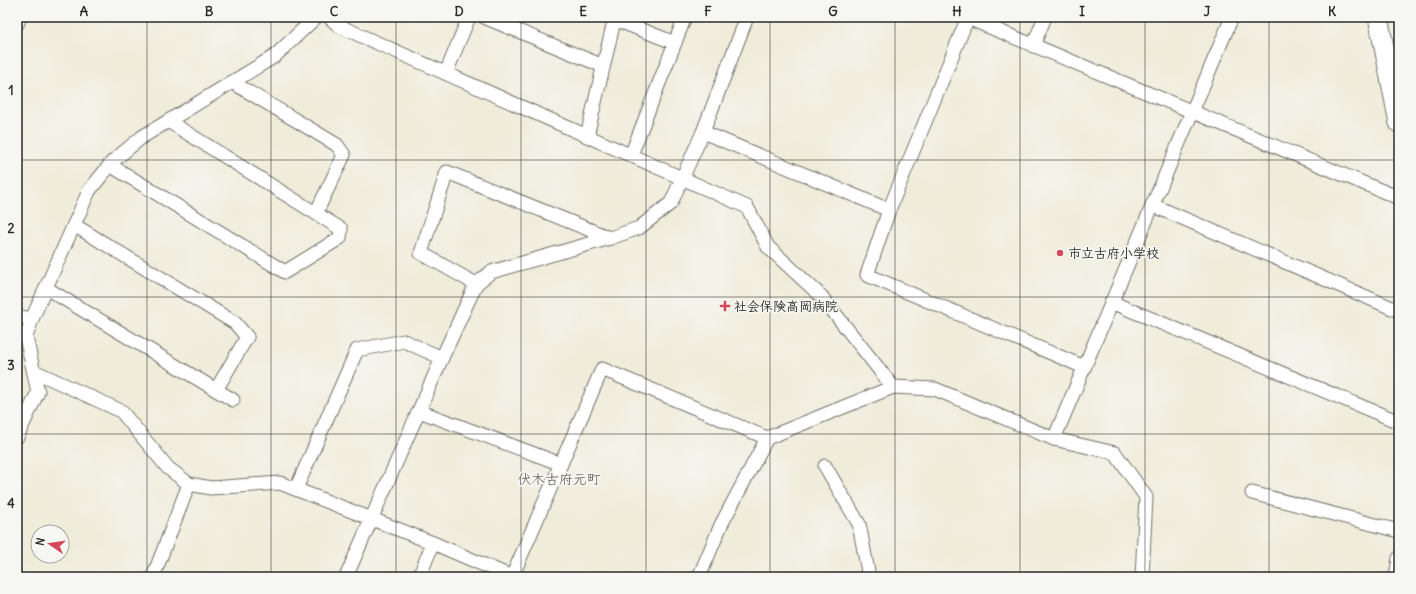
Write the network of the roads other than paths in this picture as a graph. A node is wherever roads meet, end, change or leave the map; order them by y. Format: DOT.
graph roads {
  1 [pos="20,17"];
  2 [pos="316,17"];
  3 [pos="329,17"];
  4 [pos="469,17"];
  5 [pos="484,17"];
  6 [pos="685,17"];
  7 [pos="747,17"];
  8 [pos="1045,17"];
  9 [pos="1232,17"];
  10 [pos="1378,17"];
  11 [pos="614,18"];
  12 [pos="968,18"];
  13 [pos="17,24"];
  14 [pos="675,43"];
  15 [pos="1033,46"];
  16 [pos="603,66"];
  17 [pos="446,73"];
  18 [pos="232,82"];
  19 [pos="1192,112"];
  20 [pos="168,121"];
  21 [pos="1399,123"];
  22 [pos="703,132"];
  23 [pos="587,136"];
  24 [pos="631,155"];
  25 [pos="110,165"];
  26 [pos="684,178"];
  27 [pos="1399,198"];
  28 [pos="1152,205"];
  29 [pos="889,210"];
  30 [pos="316,213"];
  31 [pos="74,225"];
  32 [pos="610,238"];
  33 [pos="476,284"];
  34 [pos="46,288"];
  35 [pos="1111,302"];
  36 [pos="1399,311"];
  37 [pos="17,316"];
  38 [pos="32,319"];
  39 [pos="442,358"];
  40 [pos="1084,367"];
  41 [pos="34,371"];
  42 [pos="893,387"];
  43 [pos="216,390"];
  44 [pos="233,400"];
  45 [pos="419,411"];
  46 [pos="1399,422"];
  47 [pos="17,437"];
  48 [pos="767,438"];
  49 [pos="1054,439"];
  50 [pos="561,464"];
  51 [pos="825,466"];
  52 [pos="189,484"];
  53 [pos="296,489"];
  54 [pos="1252,493"];
  55 [pos="372,520"];
  56 [pos="1399,531"];
  57 [pos="433,543"];
  58 [pos="1399,558"];
  59 [pos="482,571"];
  60 [pos="153,577"];
  61 [pos="346,577"];
  62 [pos="419,577"];
  63 [pos="512,577"];
  64 [pos="698,577"];
  65 [pos="869,577"];
  66 [pos="1142,577"];
  67 [pos="1396,577"];
  1 -- 13 [label="street"];
  2 -- 18 [label="street"];
  3 -- 17 [label="street"];
  4 -- 17 [label="street"];
  5 -- 16 [label="street"];
  6 -- 14 [label="street"];
  7 -- 22 [label="street"];
  8 -- 15 [label="street"];
  9 -- 19 [label="street"];
  10 -- 21 [label="highway"];
  11 -- 14 [label="street"];
  11 -- 16 [label="street"];
  12 -- 15 [label="street"];
  12 -- 29 [label="street"];
  14 -- 24 [label="street"];
  15 -- 19 [label="street"];
  16 -- 23 [label="street"];
  17 -- 23 [label="street"];
  18 -- 20 [label="street"];
  18 -- 30 [label="street"];
  19 -- 27 [label="street"];
  19 -- 28 [label="street"];
  20 -- 25 [label="street"];
  20 -- 30 [label="street"];
  22 -- 26 [label="street"];
  22 -- 29 [label="street"];
  23 -- 24 [label="street"];
  24 -- 26 [label="street"];
  25 -- 30 [label="street"];
  25 -- 31 [label="street"];
  26 -- 32 [label="street"];
  26 -- 42 [label="street"];
  28 -- 35 [label="street"];
  28 -- 36 [label="street"];
  29 -- 40 [label="street"];
  31 -- 34 [label="street"];
  31 -- 43 [label="street"];
  32 -- 33 [label="street"];
  32 -- 33 [label="street"];
  33 -- 39 [label="street"];
  34 -- 38 [label="street"];
  34 -- 43 [label="street"];
  35 -- 40 [label="street"];
  35 -- 46 [label="street"];
  37 -- 38 [label="street"];
  38 -- 41 [label="street"];
  39 -- 45 [label="street"];
  39 -- 53 [label="street"];
  40 -- 49 [label="street"];
  41 -- 47 [label="street"];
  41 -- 52 [label="street"];
  42 -- 48 [label="street"];
  42 -- 49 [label="street"];
  43 -- 44 [label="street"];
  45 -- 50 [label="street"];
  45 -- 55 [label="street"];
  48 -- 50 [label="street"];
  48 -- 64 [label="street"];
  49 -- 66 [label="street"];
  50 -- 63 [label="street"];
  51 -- 65 [label="street"];
  52 -- 53 [label="street"];
  52 -- 60 [label="street"];
  53 -- 55 [label="street"];
  54 -- 56 [label="street"];
  55 -- 57 [label="street"];
  55 -- 61 [label="street"];
  57 -- 59 [label="street"];
  57 -- 62 [label="street"];
  58 -- 67 [label="street"];
  59 -- 63 [label="street"];
}
